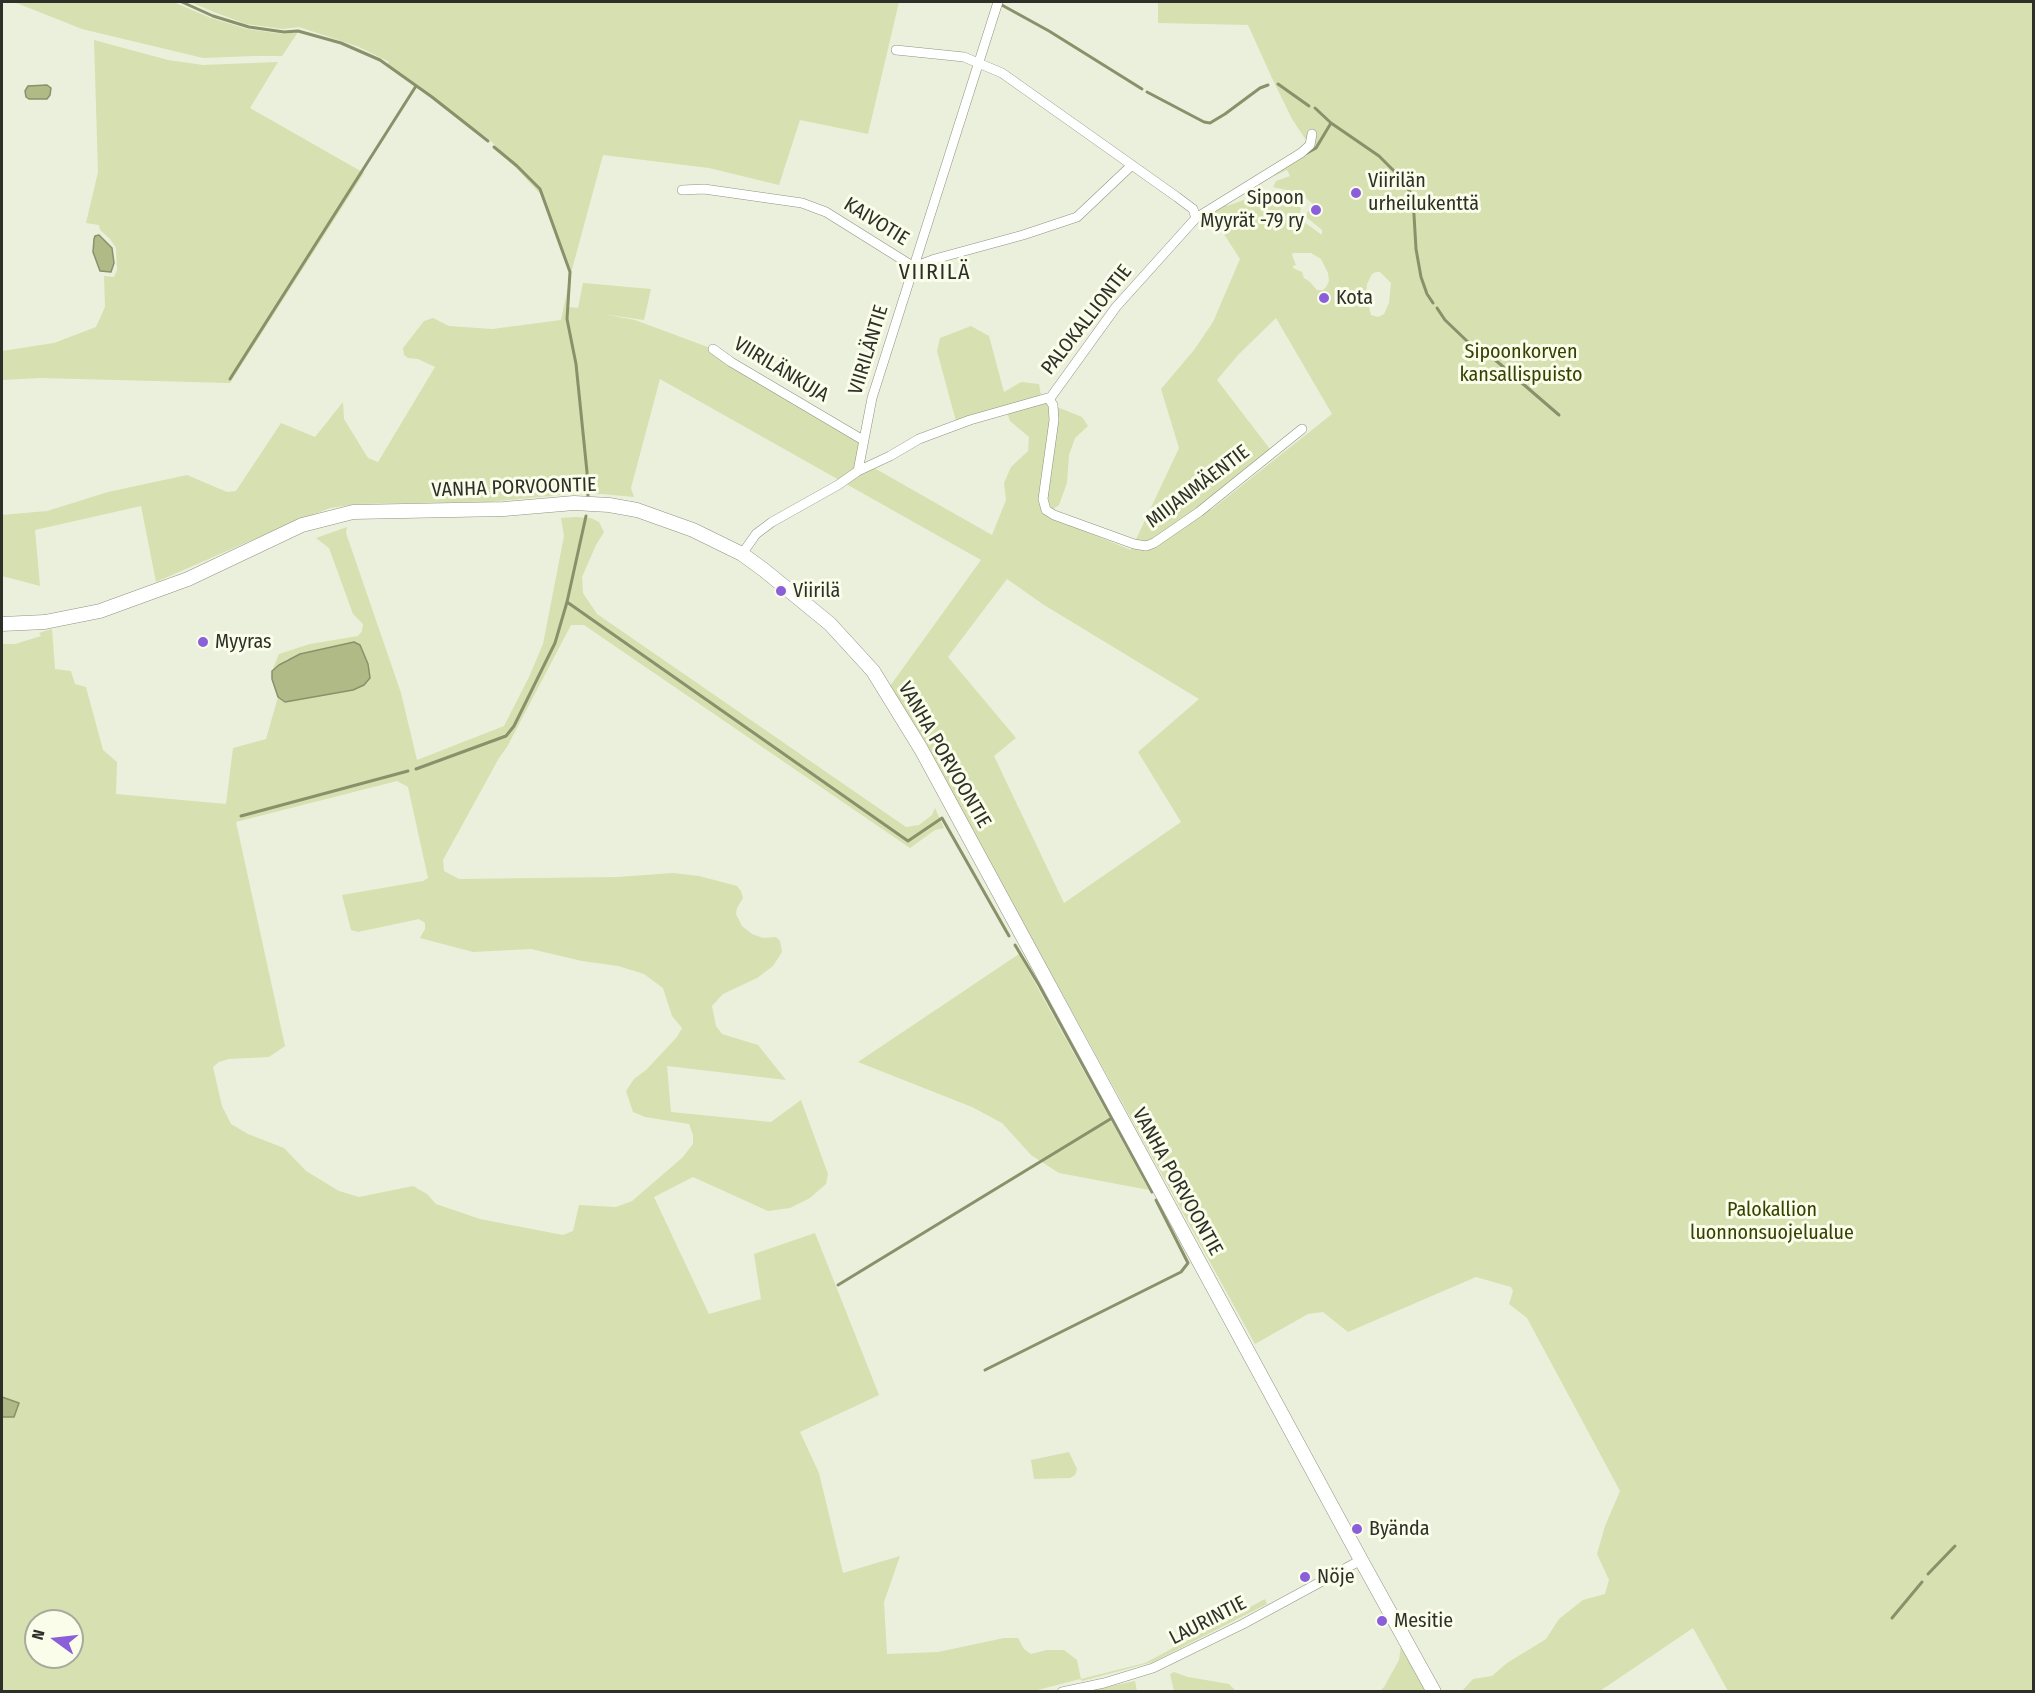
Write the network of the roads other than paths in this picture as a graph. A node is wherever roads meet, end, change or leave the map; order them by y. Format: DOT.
graph roads {
  1 [pos="998,2"];
  2 [pos="896,50"];
  3 [pos="978,62"];
  4 [pos="1312,134"];
  5 [pos="1132,165"];
  6 [pos="682,190"];
  7 [pos="1196,218"];
  8 [pos="914,267"];
  9 [pos="713,349"];
  10 [pos="1049,399"];
  11 [pos="1302,429"];
  12 [pos="863,440"];
  13 [pos="858,471"];
  14 [pos="742,554"];
  15 [pos="2,624"];
  16 [pos="1360,1560"];
  17 [pos="1062,1692"];
  18 [pos="1434,1692"];
  1 -- 3 [label="street, VIIRILÄNTIE"];
  2 -- 3 [label="street"];
  3 -- 5 [label="street"];
  3 -- 8 [label="street, VIIRILÄNTIE"];
  4 -- 7 [label="street, PALOKALLIONTIE"];
  5 -- 7 [label="street"];
  5 -- 8 [label="street, KAIVOTIE"];
  6 -- 8 [label="street, KAIVOTIE"];
  7 -- 10 [label="street, PALOKALLIONTIE"];
  8 -- 12 [label="street, VIIRILÄNTIE"];
  9 -- 12 [label="street, VIIRILÄNKUJA"];
  10 -- 11 [label="street, MIIJANMÄENTIE"];
  10 -- 13 [label="street, PALOKALLIONTIE"];
  12 -- 13 [label="street, VIIRILÄNTIE"];
  13 -- 14 [label="street"];
  14 -- 15 [label="street, VANHA PORVOONTIE"];
  14 -- 16 [label="street, VANHA PORVOONTIE"];
  16 -- 17 [label="street, LAURINTIE"];
  16 -- 18 [label="street, VANHA PORVOONTIE"];
}
